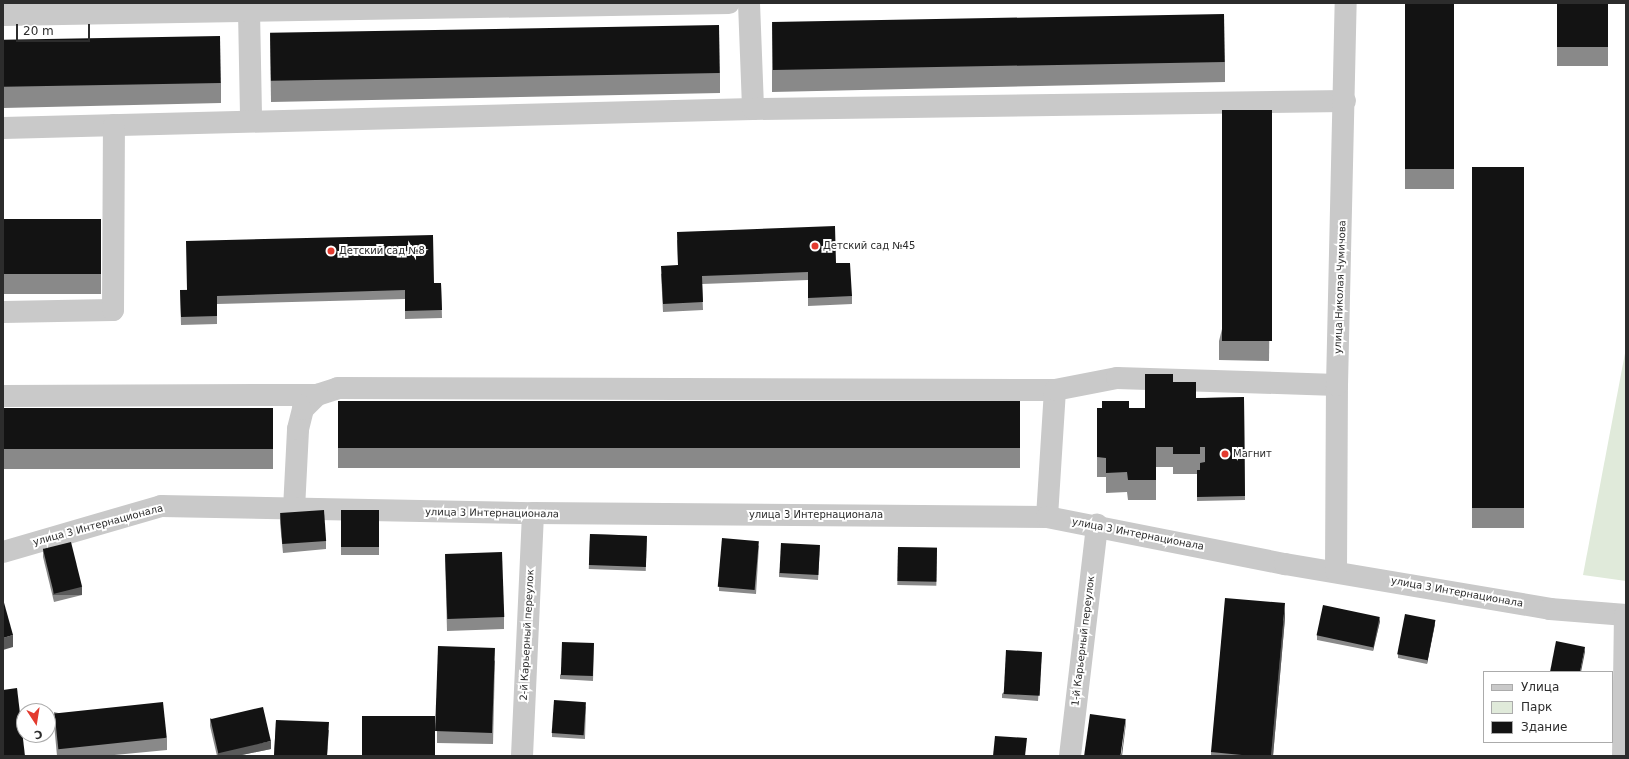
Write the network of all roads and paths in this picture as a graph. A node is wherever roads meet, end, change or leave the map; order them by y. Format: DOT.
graph roads {
  1 [pos="729,3"];
  2 [pos="749,3"];
  3 [pos="1346,3"];
  4 [pos="548,5"];
  5 [pos="386,6"];
  6 [pos="249,11"];
  7 [pos="3,15"];
  8 [pos="1345,101"];
  9 [pos="753,109"];
  10 [pos="251,120"];
  11 [pos="114,125"];
  12 [pos="3,128"];
  13 [pos="3,312"];
  14 [pos="1337,385"];
  15 [pos="1055,390"];
  16 [pos="317,395"];
  17 [pos="3,396"];
  18 [pos="294,509"];
  19 [pos="533,513"];
  20 [pos="1047,517"];
  21 [pos="1097,525"];
  22 [pos="3,552"];
  23 [pos="1336,571"];
  24 [pos="1626,615"];
  25 [pos="522,756"];
  26 [pos="1070,756"];
  27 [pos="1623,756"];
  1 -- 4 [label="street"];
  2 -- 9 [label="street"];
  3 -- 8 [label="street, улица Николая Чумичова"];
  4 -- 5 [label="street"];
  5 -- 6 [label="street"];
  6 -- 7 [label="street"];
  6 -- 10 [label="street"];
  8 -- 9 [label="street"];
  8 -- 14 [label="street, улица Николая Чумичова"];
  9 -- 10 [label="street"];
  10 -- 11 [label="street"];
  11 -- 12 [label="street"];
  11 -- 13 [label="street"];
  14 -- 15 [label="street"];
  14 -- 23 [label="street, улица Николая Чумичова"];
  15 -- 16 [label="street"];
  15 -- 20 [label="street"];
  16 -- 17 [label="street"];
  16 -- 18 [label="street"];
  18 -- 19 [label="street, улица 3 Интернационала"];
  18 -- 22 [label="street, улица 3 Интернационала"];
  19 -- 20 [label="street, улица 3 Интернационала"];
  19 -- 25 [label="street, 2-й Карьерный переулок"];
  20 -- 21 [label="street, улица 3 Интернационала"];
  21 -- 23 [label="street, улица 3 Интернационала"];
  21 -- 26 [label="street, 1-й Карьерный переулок"];
  23 -- 24 [label="street, улица 3 Интернационала"];
  24 -- 27 [label="street"];
}
